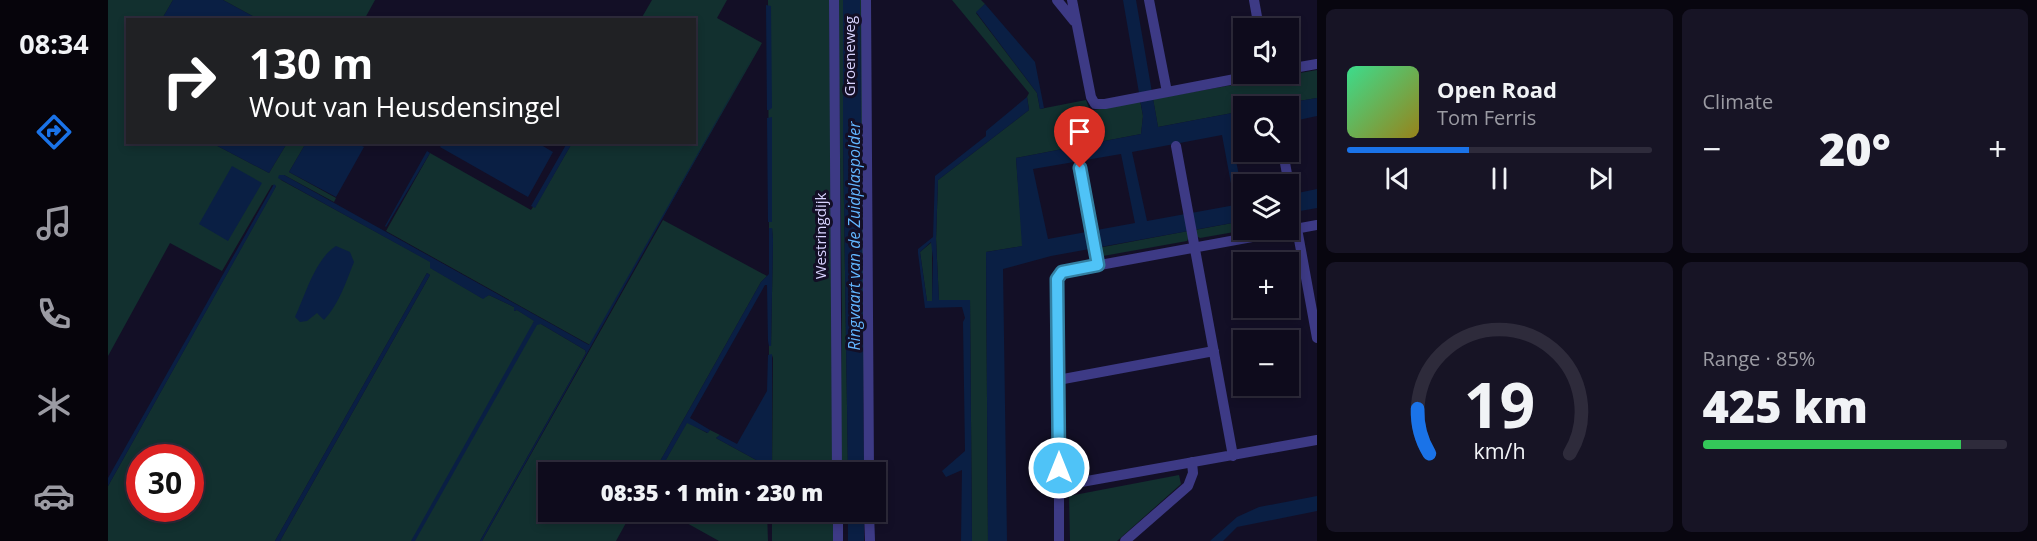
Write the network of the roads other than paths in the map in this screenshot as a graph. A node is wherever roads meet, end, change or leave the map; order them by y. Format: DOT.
graph roads {
  1 [pos="834,0"];
  2 [pos="866,0"];
  3 [pos="1057,0"];
  4 [pos="1072,0"];
  5 [pos="1149,0"];
  6 [pos="1254,0"];
  7 [pos="1257,18"];
  8 [pos="1075,22"];
  9 [pos="1317,64"];
  10 [pos="1299,67"];
  11 [pos="1233,79"];
  12 [pos="1167,92"];
  13 [pos="1176,147"];
  14 [pos="1080,168"];
  15 [pos="1299,224"];
  16 [pos="1317,225"];
  17 [pos="1233,239"];
  18 [pos="1299,240"];
  19 [pos="1194,248"];
  20 [pos="1097,260"];
  21 [pos="1317,338"];
  22 [pos="1214,351"];
  23 [pos="1058,380"];
  24 [pos="1317,440"];
  25 [pos="1233,456"];
  26 [pos="837,462"];
  27 [pos="869,462"];
  28 [pos="1192,462"];
  29 [pos="1059,486"];
  30 [pos="838,522"];
  31 [pos="869,522"];
  32 [pos="838,541"];
  33 [pos="870,541"];
  34 [pos="1059,541"];
  35 [pos="1125,541"];
  1 -- 26 [label="street, Westringdijk"];
  2 -- 27 [label="street, Groeneweg"];
  3 -- 8 [label="street"];
  4 -- 8 [label="street"];
  5 -- 12 [label="street"];
  6 -- 7 [label="street"];
  8 -- 12 [label="street"];
  9 -- 10 [label="street"];
  11 -- 12 [label="street"];
  13 -- 19 [label="street"];
  14 -- 20 [label="street"];
  15 -- 16 [label="street"];
  17 -- 19 [label="street"];
  18 -- 21 [label="street"];
  19 -- 20 [label="street"];
  19 -- 22 [label="street"];
  20 -- 23 [label="street"];
  22 -- 23 [label="street"];
  22 -- 25 [label="street"];
  23 -- 29 [label="street"];
  24 -- 25 [label="street"];
  25 -- 28 [label="street"];
  28 -- 29 [label="street"];
  28 -- 35 [label="street"];
  29 -- 34 [label="street"];
  30 -- 32 [label="street"];
  31 -- 33 [label="street"];
}
